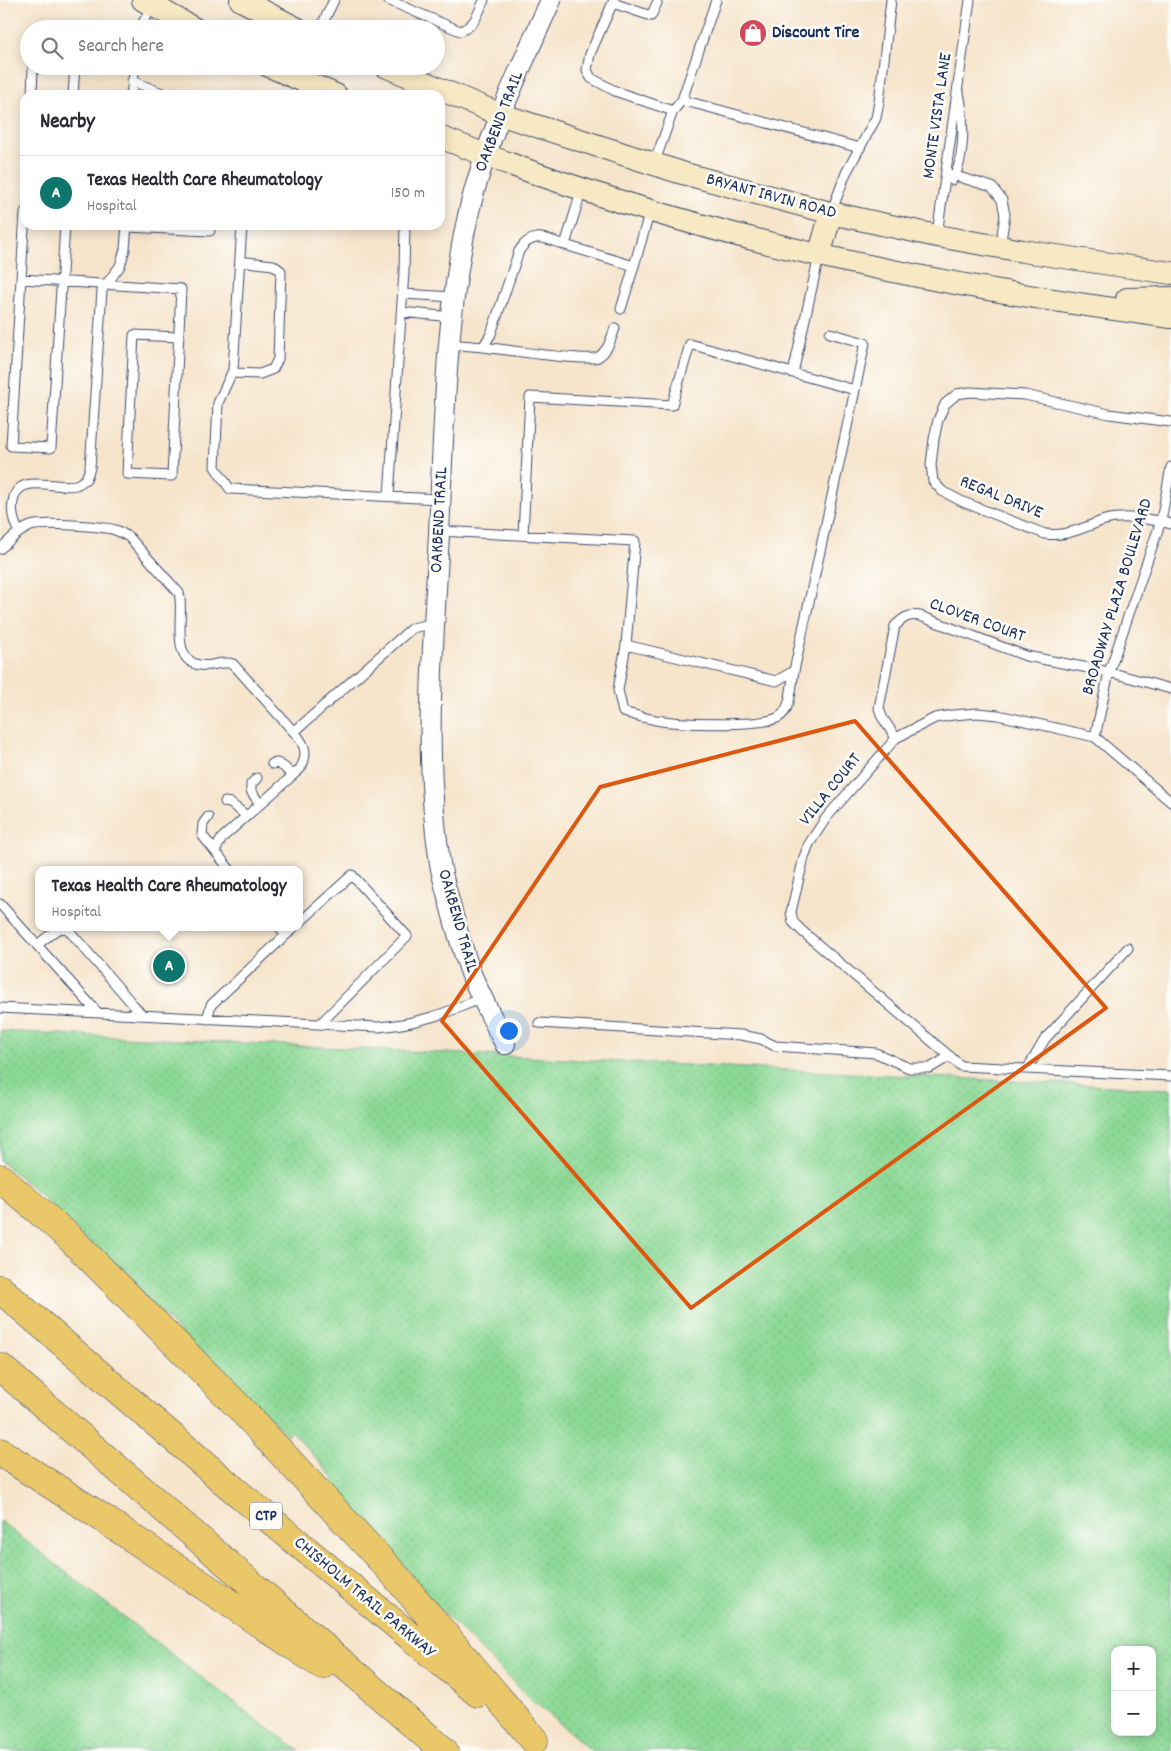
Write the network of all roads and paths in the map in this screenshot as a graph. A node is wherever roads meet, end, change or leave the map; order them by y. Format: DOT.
graph roads {
  1 [pos="241,0"];
  2 [pos="334,0"];
  3 [pos="388,0"];
  4 [pos="484,0"];
  5 [pos="551,0"];
  6 [pos="716,0"];
  7 [pos="891,0"];
  8 [pos="970,0"];
  9 [pos="151,2"];
  10 [pos="614,2"];
  11 [pos="657,3"];
  12 [pos="144,20"];
  13 [pos="180,20"];
  14 [pos="280,20"];
  15 [pos="324,20"];
  16 [pos="434,20"];
  17 [pos="445,25"];
  18 [pos="33,75"];
  19 [pos="74,75"];
  20 [pos="133,75"];
  21 [pos="290,75"];
  22 [pos="406,75"];
  23 [pos="132,81"];
  24 [pos="32,90"];
  25 [pos="73,90"];
  26 [pos="132,90"];
  27 [pos="154,90"];
  28 [pos="325,90"];
  29 [pos="442,90"];
  30 [pos="445,91"];
  31 [pos="682,100"];
  32 [pos="673,111"];
  33 [pos="499,114"];
  34 [pos="445,139"];
  35 [pos="860,148"];
  36 [pos="484,155"];
  37 [pos="654,164"];
  38 [pos="951,175"];
  39 [pos="582,189"];
  40 [pos="650,211"];
  41 [pos="831,213"];
  42 [pos="24,230"];
  43 [pos="65,230"];
  44 [pos="127,230"];
  45 [pos="193,230"];
  46 [pos="242,230"];
  47 [pos="405,230"];
  48 [pos="210,231"];
  49 [pos="937,236"];
  50 [pos="566,245"];
  51 [pos="1000,247"];
  52 [pos="819,256"];
  53 [pos="240,260"];
  54 [pos="634,266"];
  55 [pos="1171,273"];
  56 [pos="21,279"];
  57 [pos="62,281"];
  58 [pos="107,283"];
  59 [pos="403,294"];
  60 [pos="1171,298"];
  61 [pos="453,307"];
  62 [pos="1095,307"];
  63 [pos="621,309"];
  64 [pos="401,312"];
  65 [pos="1171,317"];
  66 [pos="615,328"];
  67 [pos="830,333"];
  68 [pos="179,337"];
  69 [pos="449,344"];
  70 [pos="483,347"];
  71 [pos="232,373"];
  72 [pos="793,373"];
  73 [pos="855,390"];
  74 [pos="1171,422"];
  75 [pos="1171,467"];
  76 [pos="389,496"];
  77 [pos="441,499"];
  78 [pos="1161,521"];
  79 [pos="1171,524"];
  80 [pos="439,531"];
  81 [pos="19,532"];
  82 [pos="522,535"];
  83 [pos="0,549"];
  84 [pos="435,623"];
  85 [pos="626,645"];
  86 [pos="794,671"];
  87 [pos="1110,672"];
  88 [pos="1171,689"];
  89 [pos="294,732"];
  90 [pos="1095,737"];
  91 [pos="896,738"];
  92 [pos="272,764"];
  93 [pos="292,775"];
  94 [pos="257,778"];
  95 [pos="225,802"];
  96 [pos="1171,802"];
  97 [pos="260,804"];
  98 [pos="247,816"];
  99 [pos="208,817"];
  100 [pos="215,851"];
  101 [pos="227,866"];
  102 [pos="0,904"];
  103 [pos="303,919"];
  104 [pos="55,931"];
  105 [pos="69,931"];
  106 [pos="282,931"];
  107 [pos="290,931"];
  108 [pos="286,935"];
  109 [pos="37,945"];
  110 [pos="1128,948"];
  111 [pos="482,998"];
  112 [pos="0,1008"];
  113 [pos="98,1013"];
  114 [pos="142,1016"];
  115 [pos="207,1019"];
  116 [pos="539,1023"];
  117 [pos="320,1024"];
  118 [pos="505,1044"];
  119 [pos="950,1056"];
  120 [pos="1028,1068"];
  121 [pos="1171,1076"];
  122 [pos="0,1178"];
  123 [pos="0,1289"];
  124 [pos="0,1367"];
  125 [pos="0,1452"];
  126 [pos="421,1732"];
  127 [pos="540,1746"];
  128 [pos="444,1751"];
  1 -- 14 [label="main road"];
  2 -- 15 [label="lane"];
  3 -- 16 [label="lane"];
  4 -- 17 [label="lane"];
  5 -- 33 [label="street, OAKBEND TRAIL"];
  6 -- 31 [label="lane"];
  7 -- 35 [label="lane"];
  8 -- 38 [label="lane, MONTE VISTA LANE"];
  9 -- 12 [label="lane"];
  9 -- 13 [label="main road"];
  10 -- 11 [label="lane"];
  10 -- 32 [label="lane"];
  18 -- 24 [label="lane"];
  19 -- 25 [label="lane"];
  20 -- 23 [label="lane"];
  21 -- 28 [label="main road"];
  22 -- 29 [label="main road, BRYANT IRVIN ROAD"];
  23 -- 26 [label="lane"];
  23 -- 27 [label="lane"];
  30 -- 33 [label="main road, BRYANT IRVIN ROAD"];
  31 -- 32 [label="lane"];
  31 -- 35 [label="lane"];
  32 -- 37 [label="lane"];
  33 -- 36 [label="street, OAKBEND TRAIL"];
  33 -- 37 [label="main road, BRYANT IRVIN ROAD"];
  34 -- 36 [label="main road"];
  35 -- 41 [label="lane"];
  36 -- 39 [label="main road"];
  36 -- 61 [label="street, OAKBEND TRAIL"];
  37 -- 41 [label="main road, BRYANT IRVIN ROAD"];
  38 -- 49 [label="lane, MONTE VISTA LANE"];
  38 -- 51 [label="lane"];
  39 -- 40 [label="main road"];
  39 -- 50 [label="lane"];
  40 -- 52 [label="main road"];
  40 -- 54 [label="lane"];
  41 -- 49 [label="main road, BRYANT IRVIN ROAD"];
  41 -- 52 [label="main road"];
  42 -- 56 [label="lane"];
  43 -- 57 [label="lane"];
  44 -- 58 [label="lane"];
  45 -- 48 [label="lane"];
  46 -- 53 [label="lane"];
  47 -- 59 [label="lane"];
  49 -- 51 [label="main road, BRYANT IRVIN ROAD"];
  50 -- 54 [label="lane"];
  50 -- 70 [label="lane"];
  51 -- 55 [label="main road, BRYANT IRVIN ROAD"];
  52 -- 62 [label="main road"];
  52 -- 72 [label="lane"];
  53 -- 71 [label="lane"];
  53 -- 71 [label="lane"];
  54 -- 63 [label="lane"];
  56 -- 57 [label="lane"];
  56 -- 57 [label="lane"];
  57 -- 58 [label="lane"];
  58 -- 68 [label="lane"];
  58 -- 81 [label="lane"];
  59 -- 61 [label="lane"];
  59 -- 64 [label="lane"];
  60 -- 62 [label="main road"];
  61 -- 64 [label="lane"];
  61 -- 69 [label="street, OAKBEND TRAIL"];
  62 -- 65 [label="main road"];
  64 -- 76 [label="lane"];
  66 -- 70 [label="lane"];
  67 -- 73 [label="lane"];
  68 -- 68 [label="lane"];
  69 -- 70 [label="lane"];
  69 -- 77 [label="street, OAKBEND TRAIL"];
  71 -- 76 [label="lane"];
  72 -- 73 [label="lane"];
  72 -- 82 [label="lane"];
  73 -- 86 [label="lane"];
  74 -- 78 [label="lane, REGAL DRIVE"];
  75 -- 78 [label="lane, BROADWAY PLAZA BOULEVARD"];
  76 -- 77 [label="lane"];
  77 -- 80 [label="street, OAKBEND TRAIL"];
  78 -- 79 [label="lane, REGAL DRIVE"];
  78 -- 87 [label="lane, BROADWAY PLAZA BOULEVARD"];
  80 -- 82 [label="lane"];
  80 -- 84 [label="street, OAKBEND TRAIL"];
  81 -- 83 [label="lane"];
  81 -- 89 [label="lane"];
  82 -- 85 [label="lane"];
  84 -- 89 [label="lane"];
  84 -- 111 [label="street, OAKBEND TRAIL"];
  85 -- 86 [label="lane"];
  85 -- 86 [label="lane"];
  87 -- 88 [label="lane"];
  87 -- 90 [label="lane, BROADWAY PLAZA BOULEVARD"];
  87 -- 91 [label="lane, CLOVER COURT"];
  89 -- 93 [label="lane"];
  90 -- 91 [label="lane, VILLA COURT"];
  90 -- 96 [label="lane, VILLA COURT"];
  91 -- 119 [label="lane, VILLA COURT"];
  92 -- 93 [label="lane"];
  93 -- 97 [label="lane"];
  94 -- 97 [label="lane"];
  95 -- 98 [label="lane"];
  97 -- 98 [label="lane"];
  98 -- 100 [label="lane"];
  99 -- 100 [label="lane"];
  100 -- 101 [label="lane"];
  102 -- 109 [label="lane"];
  103 -- 117 [label="lane"];
  104 -- 109 [label="lane"];
  105 -- 114 [label="lane"];
  106 -- 108 [label="lane"];
  107 -- 108 [label="lane"];
  108 -- 115 [label="lane"];
  109 -- 113 [label="lane"];
  110 -- 120 [label="lane"];
  111 -- 117 [label="lane"];
  111 -- 118 [label="street, OAKBEND TRAIL"];
  112 -- 113 [label="lane"];
  113 -- 114 [label="lane"];
  114 -- 115 [label="lane"];
  115 -- 117 [label="lane"];
  116 -- 119 [label="lane"];
  119 -- 120 [label="lane, VILLA COURT"];
  120 -- 121 [label="lane, VILLA COURT"];
  122 -- 127 [label="highway"];
  123 -- 127 [label="highway, CHISHOLM TRAIL PARKWAY / CTP"];
  124 -- 126 [label="highway"];
  125 -- 126 [label="highway"];
  126 -- 128 [label="highway"];
}
